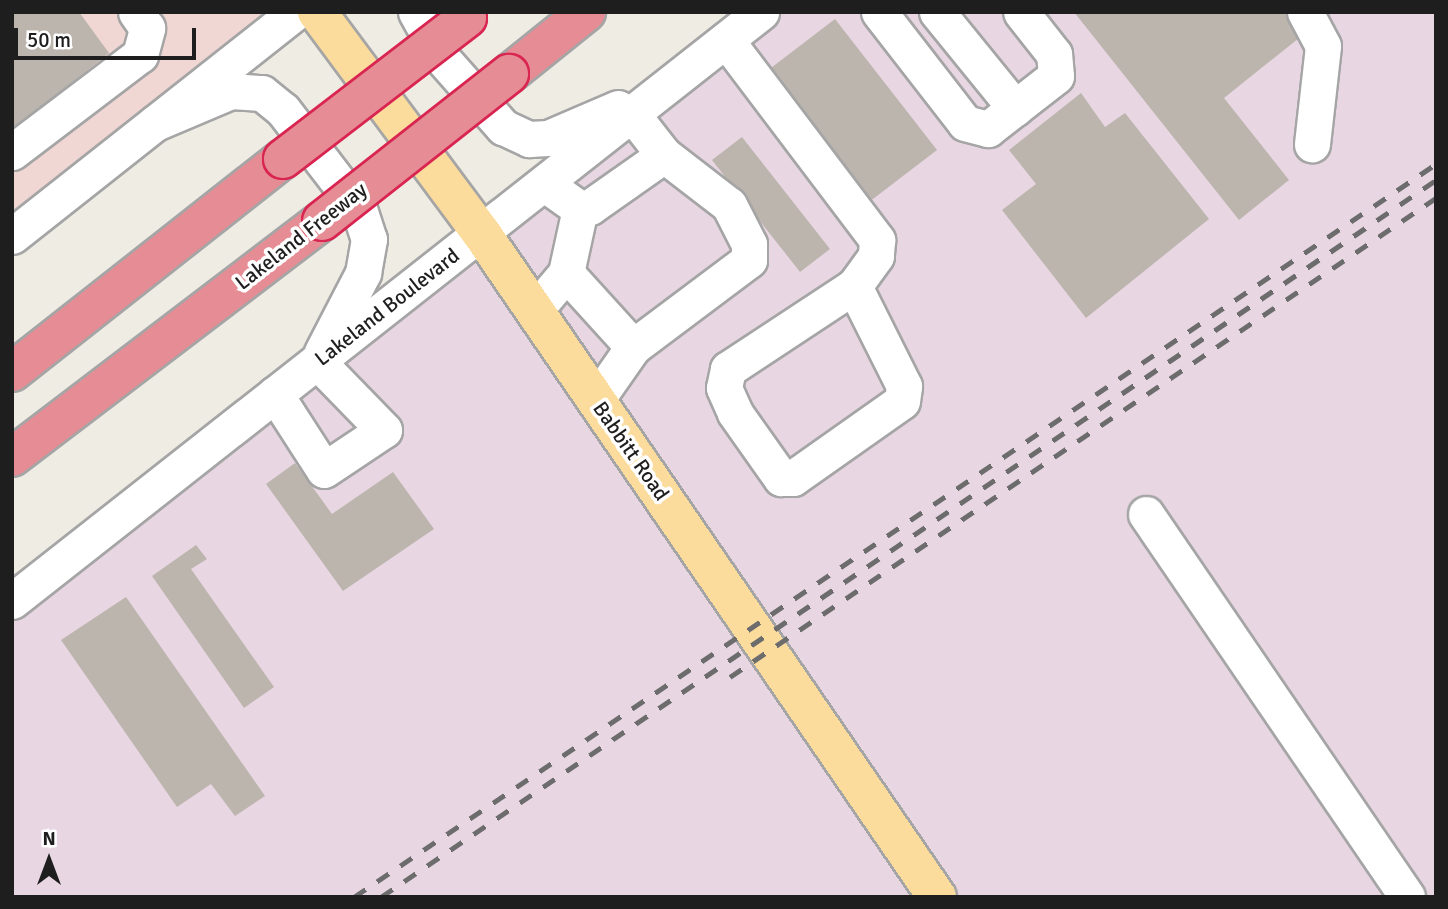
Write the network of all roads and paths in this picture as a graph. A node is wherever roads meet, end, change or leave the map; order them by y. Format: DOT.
graph roads {
  1 [pos="136,12"];
  2 [pos="296,12"];
  3 [pos="317,12"];
  4 [pos="416,12"];
  5 [pos="586,12"];
  6 [pos="761,12"];
  7 [pos="879,12"];
  8 [pos="937,12"];
  9 [pos="1021,12"];
  10 [pos="1305,12"];
  11 [pos="471,15"];
  12 [pos="726,40"];
  13 [pos="674,80"];
  14 [pos="1015,108"];
  15 [pos="632,114"];
  16 [pos="155,123"];
  17 [pos="1312,144"];
  18 [pos="12,152"];
  19 [pos="664,155"];
  20 [pos="545,184"];
  21 [pos="580,209"];
  22 [pos="482,234"];
  23 [pos="12,236"];
  24 [pos="566,273"];
  25 [pos="854,286"];
  26 [pos="534,310"];
  27 [pos="633,347"];
  28 [pos="317,361"];
  29 [pos="12,372"];
  30 [pos="275,394"];
  31 [pos="596,400"];
  32 [pos="12,457"];
  33 [pos="1146,514"];
  34 [pos="12,601"];
  35 [pos="937,897"];
  36 [pos="1407,897"];
  1 -- 18 [label="street"];
  2 -- 16 [label="street"];
  3 -- 22 [label="main road, Babbitt Road"];
  4 -- 13 [label="street"];
  5 -- 32 [label="highway, Lakeland Freeway, bridge"];
  6 -- 12 [label="street, Lakeland Boulevard"];
  7 -- 14 [label="street"];
  8 -- 14 [label="street"];
  9 -- 14 [label="street"];
  10 -- 17 [label="street"];
  11 -- 29 [label="highway, bridge"];
  12 -- 13 [label="street, Lakeland Boulevard"];
  12 -- 25 [label="street"];
  13 -- 15 [label="street, Lakeland Boulevard"];
  15 -- 19 [label="street"];
  15 -- 20 [label="street, Lakeland Boulevard"];
  16 -- 23 [label="street"];
  16 -- 28 [label="street"];
  19 -- 21 [label="street"];
  19 -- 27 [label="street"];
  20 -- 21 [label="street"];
  20 -- 22 [label="street, Lakeland Boulevard"];
  21 -- 24 [label="street"];
  22 -- 26 [label="main road, Babbitt Road"];
  22 -- 28 [label="street, Lakeland Boulevard"];
  24 -- 26 [label="street"];
  24 -- 27 [label="street"];
  25 -- 25 [label="street"];
  26 -- 31 [label="main road, Babbitt Road"];
  27 -- 31 [label="street"];
  28 -- 30 [label="street, Lakeland Boulevard"];
  28 -- 30 [label="street"];
  30 -- 34 [label="street, Lakeland Boulevard"];
  31 -- 35 [label="main road, Babbitt Road"];
  33 -- 36 [label="street"];
}
